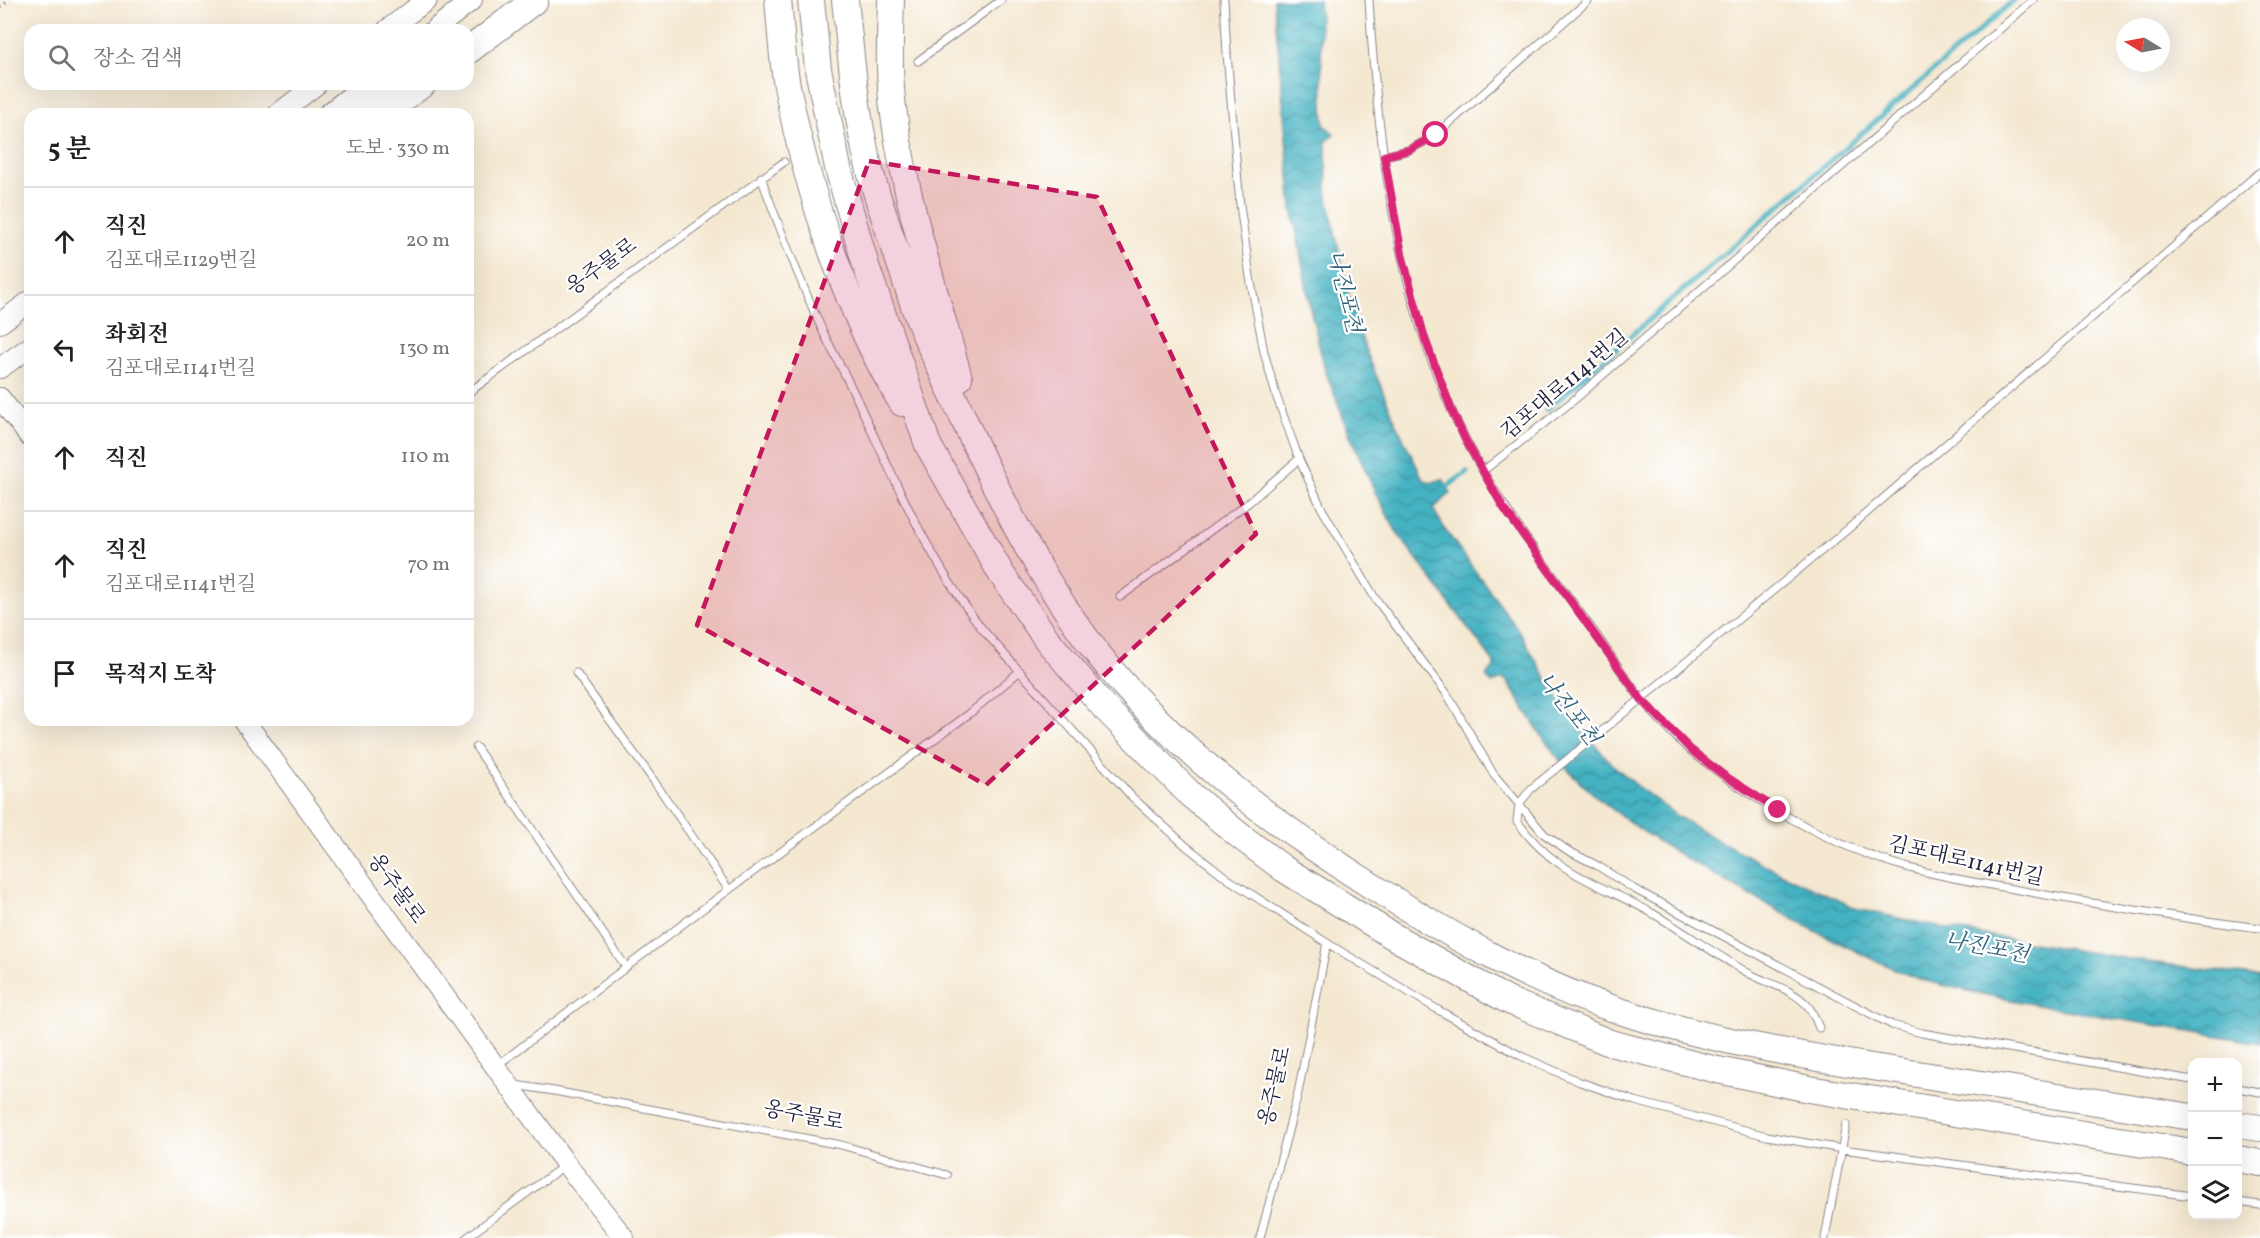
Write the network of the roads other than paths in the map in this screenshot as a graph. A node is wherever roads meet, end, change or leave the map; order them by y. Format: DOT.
graph roads {
  1 [pos="427,0"];
  2 [pos="472,0"];
  3 [pos="511,0"];
  4 [pos="535,0"];
  5 [pos="778,0"];
  6 [pos="811,0"];
  7 [pos="845,0"];
  8 [pos="891,0"];
  9 [pos="1001,0"];
  10 [pos="1224,0"];
  11 [pos="1369,0"];
  12 [pos="1589,0"];
  13 [pos="2033,0"];
  14 [pos="395,24"];
  15 [pos="442,24"];
  16 [pos="474,28"];
  17 [pos="474,46"];
  18 [pos="918,61"];
  19 [pos="309,90"];
  20 [pos="358,90"];
  21 [pos="391,90"];
  22 [pos="415,90"];
  23 [pos="286,108"];
  24 [pos="336,108"];
  25 [pos="367,108"];
  26 [pos="390,108"];
  27 [pos="1384,156"];
  28 [pos="784,162"];
  29 [pos="2260,172"];
  30 [pos="761,177"];
  31 [pos="24,305"];
  32 [pos="0,323"];
  33 [pos="24,351"];
  34 [pos="0,368"];
  35 [pos="474,389"];
  36 [pos="0,398"];
  37 [pos="24,429"];
  38 [pos="928,445"];
  39 [pos="979,453"];
  40 [pos="1299,459"];
  41 [pos="1484,471"];
  42 [pos="1120,597"];
  43 [pos="1020,671"];
  44 [pos="576,673"];
  45 [pos="1641,699"];
  46 [pos="248,726"];
  47 [pos="476,747"];
  48 [pos="1519,804"];
  49 [pos="729,890"];
  50 [pos="2260,928"];
  51 [pos="1327,943"];
  52 [pos="626,967"];
  53 [pos="1819,1028"];
  54 [pos="496,1067"];
  55 [pos="2188,1079"];
  56 [pos="509,1085"];
  57 [pos="2242,1089"];
  58 [pos="2260,1092"];
  59 [pos="2188,1116"];
  60 [pos="1846,1125"];
  61 [pos="2242,1126"];
  62 [pos="2260,1128"];
  63 [pos="1842,1149"];
  64 [pos="2188,1151"];
  65 [pos="2242,1160"];
  66 [pos="2260,1163"];
  67 [pos="566,1164"];
  68 [pos="947,1175"];
  69 [pos="2188,1195"];
  70 [pos="2242,1203"];
  71 [pos="2260,1205"];
  72 [pos="465,1238"];
  73 [pos="624,1238"];
  74 [pos="1260,1238"];
  75 [pos="1825,1238"];
  1 -- 14 [label="street"];
  2 -- 15 [label="street"];
  3 -- 16 [label="highway"];
  4 -- 17 [label="highway"];
  5 -- 38 [label="highway"];
  6 -- 38 [label="highway"];
  7 -- 39 [label="highway"];
  8 -- 39 [label="highway"];
  9 -- 18 [label="lane"];
  10 -- 40 [label="lane"];
  11 -- 27 [label="lane"];
  12 -- 27 [label="lane"];
  13 -- 41 [label="lane, 김포대로1141번길"];
  19 -- 23 [label="street"];
  20 -- 24 [label="street"];
  21 -- 25 [label="highway"];
  22 -- 26 [label="highway"];
  27 -- 41 [label="lane"];
  28 -- 30 [label="lane, 옹주물로"];
  29 -- 45 [label="lane"];
  30 -- 35 [label="lane, 옹주물로"];
  30 -- 43 [label="lane"];
  31 -- 32 [label="street"];
  33 -- 34 [label="street"];
  36 -- 37 [label="street"];
  38 -- 64 [label="highway"];
  39 -- 59 [label="highway"];
  40 -- 42 [label="lane"];
  40 -- 48 [label="lane"];
  41 -- 45 [label="lane, 김포대로1141번길"];
  43 -- 49 [label="lane"];
  43 -- 51 [label="lane"];
  44 -- 49 [label="lane"];
  45 -- 48 [label="lane"];
  45 -- 50 [label="lane, 김포대로1141번길"];
  46 -- 54 [label="street, 옹주물로"];
  47 -- 52 [label="lane"];
  48 -- 53 [label="lane"];
  48 -- 55 [label="lane"];
  49 -- 52 [label="lane"];
  51 -- 63 [label="lane"];
  51 -- 74 [label="lane, 옹주물로"];
  52 -- 54 [label="lane"];
  54 -- 56 [label="street, 옹주물로"];
  56 -- 67 [label="street, 옹주물로"];
  56 -- 68 [label="lane, 옹주물로"];
  57 -- 58 [label="lane"];
  60 -- 63 [label="lane"];
  61 -- 62 [label="highway"];
  63 -- 69 [label="lane"];
  63 -- 75 [label="lane"];
  65 -- 66 [label="highway"];
  67 -- 72 [label="lane"];
  67 -- 73 [label="street, 옹주물로"];
  70 -- 71 [label="lane"];
}
